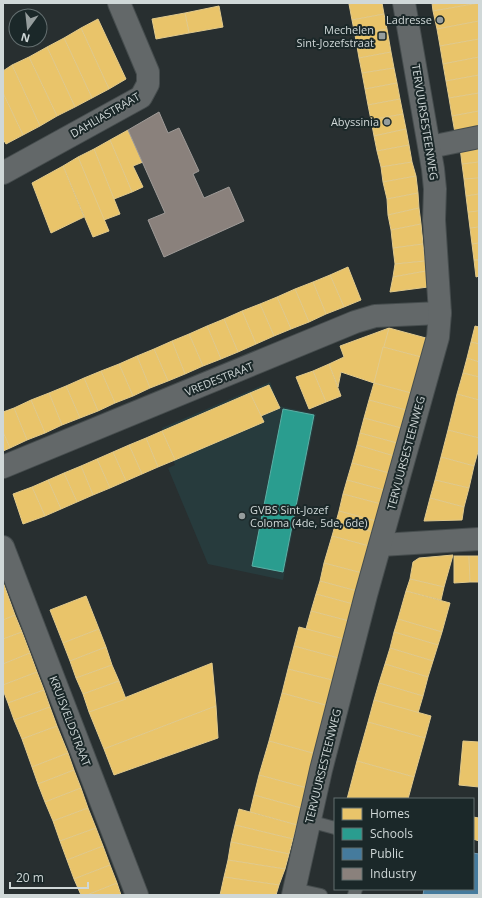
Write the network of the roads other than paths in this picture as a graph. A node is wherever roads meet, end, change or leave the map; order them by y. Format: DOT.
graph roads {
  1 [pos="119,3"];
  2 [pos="404,3"];
  3 [pos="479,138"];
  4 [pos="430,147"];
  5 [pos="3,173"];
  6 [pos="440,313"];
  7 [pos="3,467"];
  8 [pos="479,539"];
  9 [pos="381,545"];
  10 [pos="3,547"];
  11 [pos="309,821"];
  12 [pos="334,828"];
  13 [pos="293,892"];
  14 [pos="137,895"];
  15 [pos="320,895"];
  1 -- 5 [label="street, DAHLIASTRAAT"];
  2 -- 4 [label="street, TERVUURSESTEENWEG"];
  3 -- 4 [label="street"];
  4 -- 6 [label="street, TERVUURSESTEENWEG"];
  6 -- 7 [label="street, VREDESTRAAT"];
  6 -- 9 [label="street, TERVUURSESTEENWEG"];
  8 -- 9 [label="street"];
  9 -- 11 [label="street, TERVUURSESTEENWEG"];
  10 -- 14 [label="street, KRUISVELDSTRAAT"];
  11 -- 12 [label="lane"];
  11 -- 13 [label="street, TERVUURSESTEENWEG"];
  13 -- 15 [label="lane"];
}
